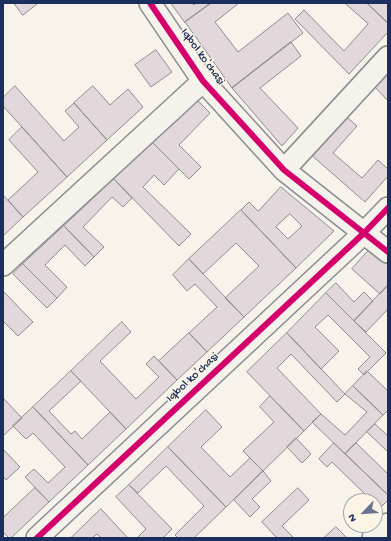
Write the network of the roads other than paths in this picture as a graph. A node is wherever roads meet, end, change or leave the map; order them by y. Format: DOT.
graph roads {
  1 [pos="150,3"];
  2 [pos="388,57"];
  3 [pos="204,81"];
  4 [pos="284,170"];
  5 [pos="388,208"];
  6 [pos="364,233"];
  7 [pos="388,252"];
  8 [pos="3,265"];
  9 [pos="388,524"];
  10 [pos="37,538"];
  11 [pos="373,538"];
  1 -- 3 [label="street, Iqbol koʻchasi"];
  2 -- 4 [label="street"];
  3 -- 4 [label="street, Iqbol koʻchasi"];
  3 -- 8 [label="street, Iqbol koʻchasi"];
  4 -- 6 [label="street, Iqbol koʻchasi"];
  5 -- 6 [label="street, Iqbol koʻchasi"];
  6 -- 7 [label="street, Iqbol koʻchasi"];
  6 -- 10 [label="street, Iqbol koʻchasi"];
  9 -- 11 [label="street"];
}
